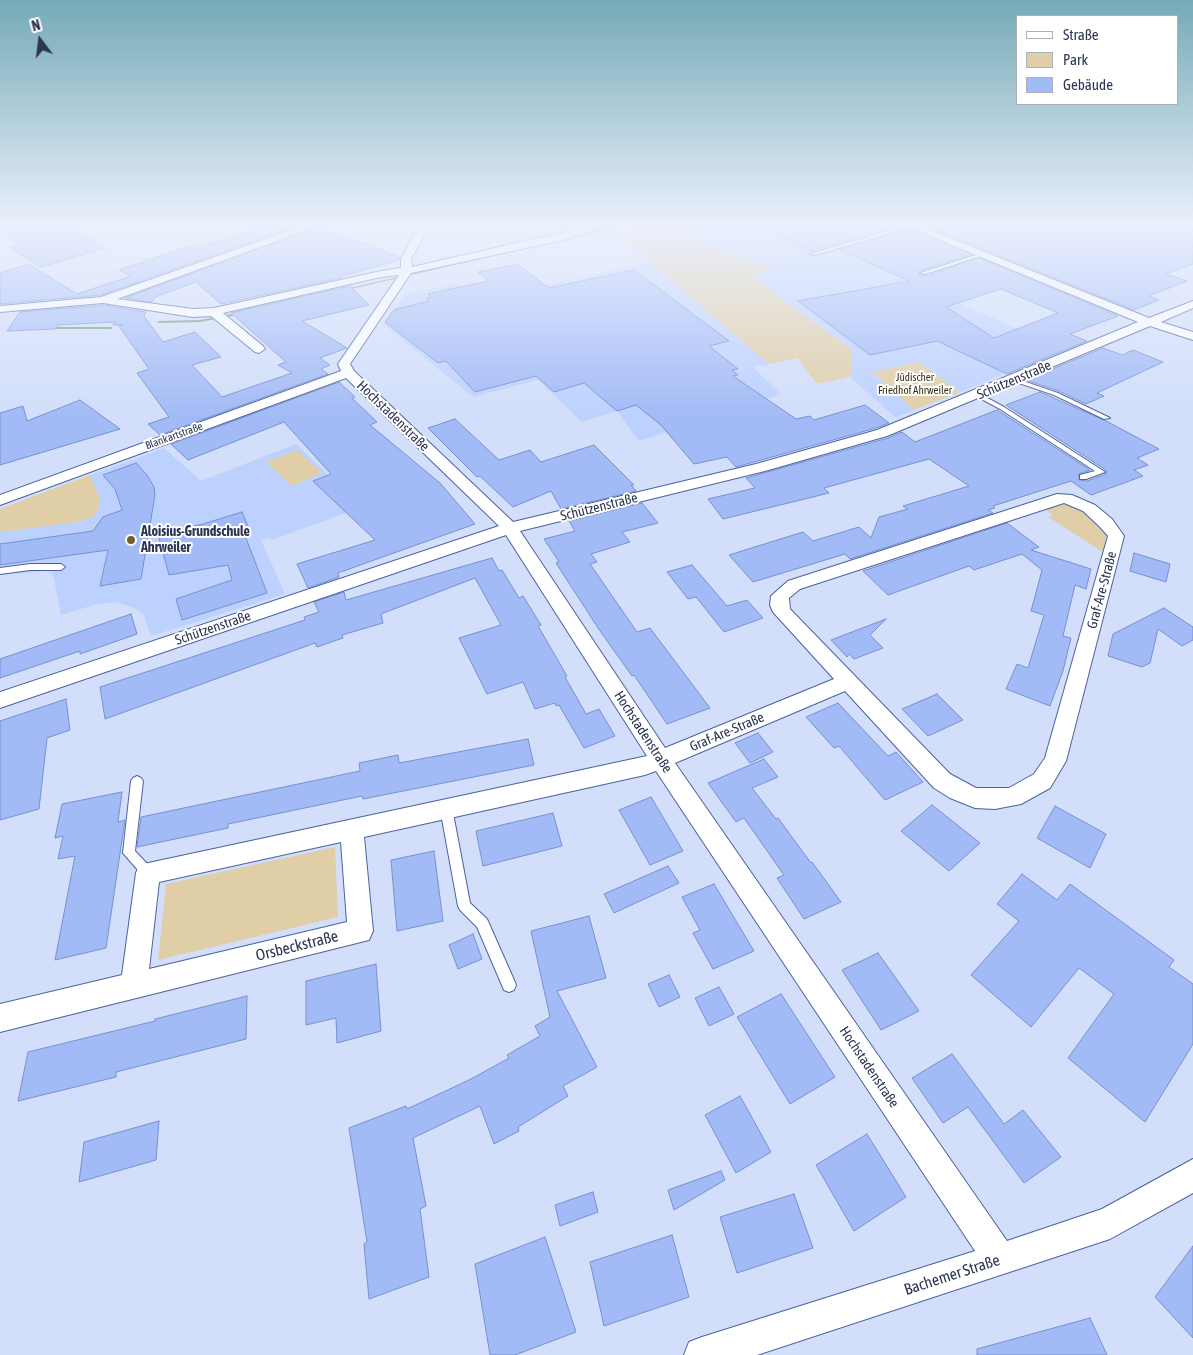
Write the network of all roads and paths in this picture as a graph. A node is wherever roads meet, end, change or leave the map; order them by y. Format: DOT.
graph roads {
  1 [pos="133,289"];
  2 [pos="322,289"];
  3 [pos="395,289"];
  4 [pos="1067,289"];
  5 [pos="103,300"];
  6 [pos="1193,304"];
  7 [pos="0,309"];
  8 [pos="219,316"];
  9 [pos="1150,323"];
  10 [pos="1193,336"];
  11 [pos="259,349"];
  12 [pos="348,373"];
  13 [pos="1015,380"];
  14 [pos="978,395"];
  15 [pos="1106,418"];
  16 [pos="1083,477"];
  17 [pos="0,500"];
  18 [pos="510,528"];
  19 [pos="61,567"];
  20 [pos="0,571"];
  21 [pos="848,681"];
  22 [pos="0,700"];
  23 [pos="661,760"];
  24 [pos="137,781"];
  25 [pos="446,808"];
  26 [pos="352,828"];
  27 [pos="148,873"];
  28 [pos="509,985"];
  29 [pos="134,986"];
  30 [pos="0,1018"];
  31 [pos="1193,1175"];
  32 [pos="1000,1260"];
  33 [pos="708,1354"];
  1 -- 5 [label="street"];
  2 -- 8 [label="street"];
  3 -- 12 [label="street, Hochstadenstraße"];
  4 -- 9 [label="street"];
  5 -- 7 [label="street"];
  5 -- 8 [label="street"];
  6 -- 9 [label="street, Schützenstraße"];
  8 -- 11 [label="street"];
  9 -- 10 [label="street"];
  9 -- 13 [label="street, Schützenstraße"];
  12 -- 17 [label="street, Blankartstraße"];
  12 -- 18 [label="street, Hochstadenstraße"];
  13 -- 14 [label="street, Schützenstraße"];
  13 -- 15 [label="lane"];
  14 -- 16 [label="lane"];
  14 -- 18 [label="street, Schützenstraße"];
  18 -- 22 [label="street, Schützenstraße"];
  18 -- 23 [label="street, Hochstadenstraße"];
  19 -- 20 [label="lane"];
  21 -- 21 [label="street, Graf-Are-Straße"];
  21 -- 23 [label="street, Graf-Are-Straße"];
  23 -- 25 [label="street"];
  23 -- 32 [label="street, Hochstadenstraße"];
  24 -- 27 [label="lane"];
  25 -- 26 [label="street"];
  25 -- 28 [label="lane"];
  26 -- 27 [label="street"];
  26 -- 29 [label="street, Orsbeckstraße"];
  27 -- 29 [label="street"];
  29 -- 30 [label="street, Orsbeckstraße"];
  31 -- 32 [label="street, Bachemer Straße"];
  32 -- 33 [label="street, Bachemer Straße"];
}
